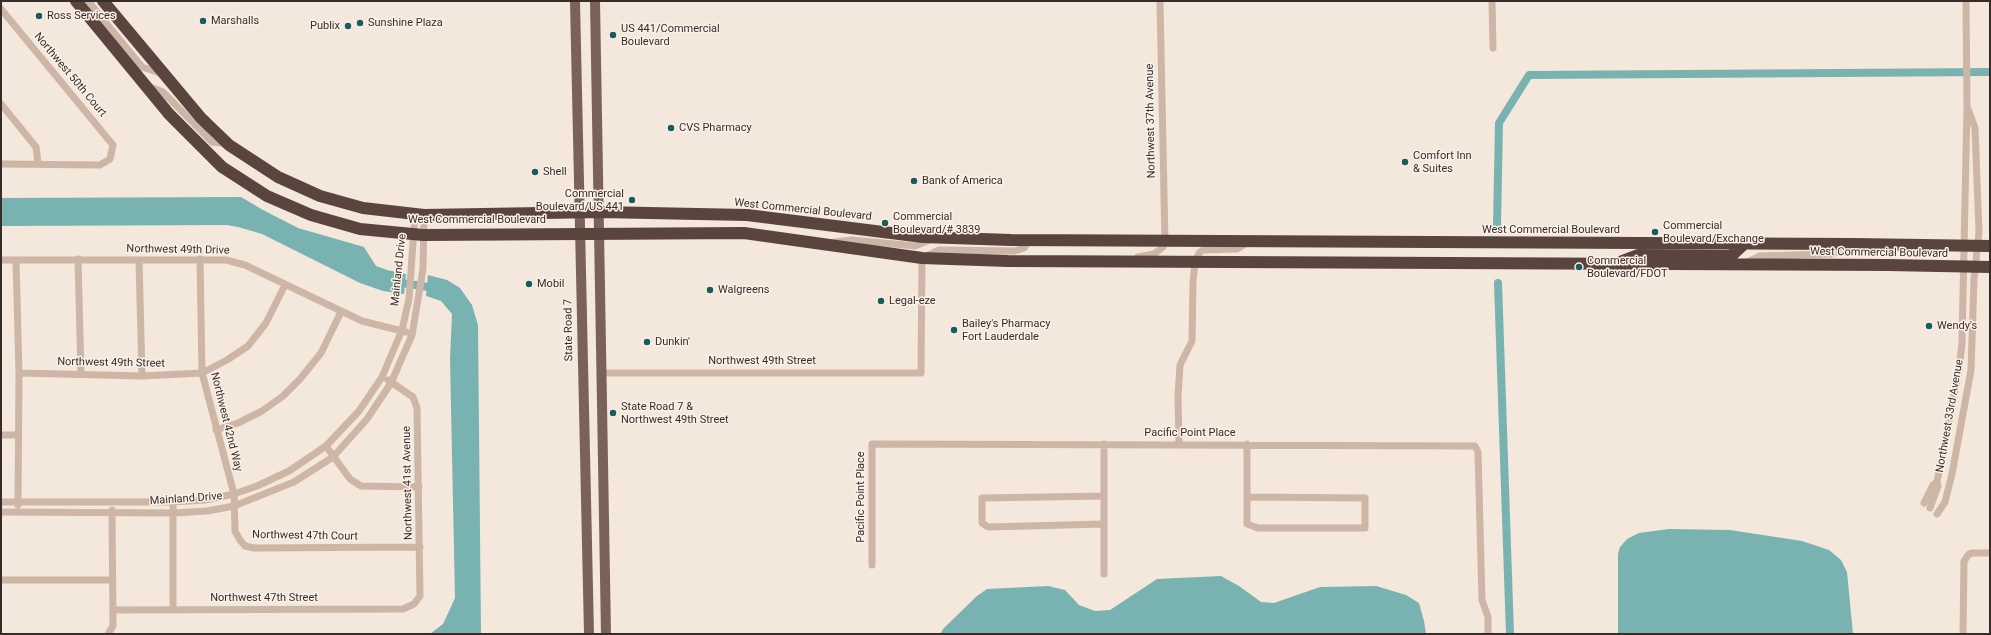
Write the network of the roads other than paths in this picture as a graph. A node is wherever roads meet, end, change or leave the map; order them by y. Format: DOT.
graph roads {
  1 [pos="76,1"];
  2 [pos="88,1"];
  3 [pos="103,1"];
  4 [pos="575,1"];
  5 [pos="595,1"];
  6 [pos="1160,1"];
  7 [pos="1492,1"];
  8 [pos="1966,1"];
  9 [pos="1,9"];
  10 [pos="1493,48"];
  11 [pos="163,74"];
  12 [pos="145,85"];
  13 [pos="1967,102"];
  14 [pos="1,104"];
  15 [pos="229,144"];
  16 [pos="1,164"];
  17 [pos="38,164"];
  18 [pos="578,212"];
  19 [pos="600,212"];
  20 [pos="419,214"];
  21 [pos="579,233"];
  22 [pos="600,233"];
  23 [pos="419,235"];
  24 [pos="934,238"];
  25 [pos="1029,240"];
  26 [pos="1165,242"];
  27 [pos="1248,242"];
  28 [pos="1745,244"];
  29 [pos="1853,244"];
  30 [pos="834,246"];
  31 [pos="1963,246"];
  32 [pos="1978,246"];
  33 [pos="1990,246"];
  34 [pos="922,258"];
  35 [pos="78,259"];
  36 [pos="200,259"];
  37 [pos="1,260"];
  38 [pos="16,260"];
  39 [pos="139,260"];
  40 [pos="1118,262"];
  41 [pos="1195,262"];
  42 [pos="1612,264"];
  43 [pos="1743,265"];
  44 [pos="1962,267"];
  45 [pos="1976,267"];
  46 [pos="1990,267"];
  47 [pos="285,285"];
  48 [pos="341,312"];
  49 [pos="402,330"];
  50 [pos="412,335"];
  51 [pos="19,373"];
  52 [pos="202,373"];
  53 [pos="603,373"];
  54 [pos="81,374"];
  55 [pos="142,376"];
  56 [pos="382,377"];
  57 [pos="391,383"];
  58 [pos="216,430"];
  59 [pos="1,435"];
  60 [pos="17,435"];
  61 [pos="1104,444"];
  62 [pos="1179,444"];
  63 [pos="1247,444"];
  64 [pos="326,446"];
  65 [pos="333,456"];
  66 [pos="419,487"];
  67 [pos="234,494"];
  68 [pos="1104,496"];
  69 [pos="1247,497"];
  70 [pos="1,502"];
  71 [pos="18,502"];
  72 [pos="112,502"];
  73 [pos="174,502"];
  74 [pos="234,506"];
  75 [pos="1927,506"];
  76 [pos="1,512"];
  77 [pos="18,512"];
  78 [pos="174,512"];
  79 [pos="112,513"];
  80 [pos="1937,514"];
  81 [pos="1104,524"];
  82 [pos="420,547"];
  83 [pos="1990,553"];
  84 [pos="872,565"];
  85 [pos="1104,574"];
  86 [pos="1,580"];
  87 [pos="113,580"];
  88 [pos="414,604"];
  89 [pos="174,609"];
  90 [pos="113,610"];
  91 [pos="108,634"];
  92 [pos="588,634"];
  93 [pos="606,634"];
  94 [pos="1488,634"];
  95 [pos="1963,634"];
  1 -- 12 [label="highway, West Commercial Boulevard"];
  2 -- 11 [label="street, West Commercial Boulevard"];
  3 -- 11 [label="highway, West Commercial Boulevard"];
  4 -- 18 [label="main road, State Road 7"];
  5 -- 19 [label="main road"];
  6 -- 26 [label="street, Northwest 37th Avenue"];
  7 -- 10 [label="street"];
  8 -- 13 [label="street, Northwest 33rd Avenue"];
  9 -- 17 [label="street, Northwest 50th Court"];
  11 -- 15 [label="highway, West Commercial Boulevard"];
  12 -- 15 [label="street, West Commercial Boulevard"];
  12 -- 23 [label="highway, West Commercial Boulevard"];
  13 -- 31 [label="street, Northwest 33rd Avenue"];
  13 -- 32 [label="street, Northwest 33rd Avenue"];
  14 -- 17 [label="street"];
  15 -- 20 [label="highway, West Commercial Boulevard"];
  16 -- 17 [label="street"];
  18 -- 19 [label="highway, West Commercial Boulevard"];
  18 -- 20 [label="highway, West Commercial Boulevard"];
  18 -- 21 [label="main road, State Road 7"];
  19 -- 22 [label="main road"];
  19 -- 24 [label="highway, West Commercial Boulevard"];
  20 -- 23 [label="street, Mainland Drive"];
  21 -- 22 [label="highway, West Commercial Boulevard"];
  21 -- 23 [label="highway, West Commercial Boulevard"];
  21 -- 92 [label="main road, State Road 7"];
  22 -- 30 [label="highway, West Commercial Boulevard"];
  22 -- 53 [label="main road"];
  23 -- 49 [label="street, Mainland Drive"];
  23 -- 50 [label="street, Mainland Drive"];
  24 -- 25 [label="highway, West Commercial Boulevard"];
  24 -- 30 [label="street, West Commercial Boulevard"];
  25 -- 26 [label="highway, West Commercial Boulevard"];
  25 -- 34 [label="street"];
  26 -- 27 [label="highway, West Commercial Boulevard"];
  26 -- 40 [label="street, West Commercial Boulevard"];
  27 -- 28 [label="highway, West Commercial Boulevard"];
  27 -- 41 [label="street, West Commercial Boulevard"];
  28 -- 29 [label="highway, West Commercial Boulevard"];
  28 -- 42 [label="highway"];
  29 -- 31 [label="highway, West Commercial Boulevard"];
  29 -- 43 [label="street, West Commercial Boulevard"];
  30 -- 34 [label="highway, West Commercial Boulevard"];
  31 -- 32 [label="highway, West Commercial Boulevard"];
  31 -- 44 [label="street, Northwest 33rd Avenue"];
  32 -- 33 [label="highway, West Commercial Boulevard"];
  32 -- 45 [label="street, Northwest 33rd Avenue"];
  34 -- 40 [label="highway, West Commercial Boulevard"];
  34 -- 53 [label="street, Northwest 49th Street"];
  35 -- 38 [label="street, Northwest 49th Drive"];
  35 -- 39 [label="street, Northwest 49th Drive"];
  35 -- 54 [label="street"];
  36 -- 39 [label="street, Northwest 49th Drive"];
  36 -- 47 [label="street, Northwest 49th Drive"];
  36 -- 52 [label="street, Northwest 42nd Way"];
  37 -- 38 [label="street, Northwest 49th Drive"];
  38 -- 51 [label="street"];
  39 -- 55 [label="street"];
  40 -- 41 [label="highway, West Commercial Boulevard"];
  41 -- 42 [label="highway, West Commercial Boulevard"];
  41 -- 62 [label="street"];
  42 -- 43 [label="highway, West Commercial Boulevard"];
  43 -- 44 [label="highway, West Commercial Boulevard"];
  44 -- 45 [label="highway, West Commercial Boulevard"];
  44 -- 75 [label="street, Northwest 33rd Avenue"];
  45 -- 46 [label="highway, West Commercial Boulevard"];
  45 -- 80 [label="street, Northwest 33rd Avenue"];
  47 -- 48 [label="street, Northwest 49th Drive"];
  47 -- 52 [label="street"];
  48 -- 49 [label="street, Northwest 49th Drive"];
  48 -- 58 [label="street"];
  49 -- 50 [label="street, Northwest 49th Drive"];
  49 -- 56 [label="street, Mainland Drive"];
  50 -- 57 [label="street, Mainland Drive"];
  51 -- 54 [label="street, Northwest 49th Street"];
  51 -- 60 [label="street"];
  52 -- 55 [label="street, Northwest 49th Street"];
  52 -- 58 [label="street, Northwest 42nd Way"];
  53 -- 93 [label="main road"];
  54 -- 55 [label="street, Northwest 49th Street"];
  56 -- 57 [label="street, Northwest 41st Avenue"];
  56 -- 64 [label="street, Mainland Drive"];
  57 -- 65 [label="street, Mainland Drive"];
  57 -- 66 [label="street, Northwest 41st Avenue"];
  58 -- 67 [label="street, Northwest 42nd Way"];
  59 -- 60 [label="street"];
  60 -- 71 [label="street"];
  61 -- 62 [label="street, Pacific Point Place"];
  61 -- 68 [label="street"];
  61 -- 84 [label="street, Pacific Point Place"];
  62 -- 63 [label="street, Pacific Point Place"];
  63 -- 69 [label="street"];
  63 -- 94 [label="street, Pacific Point Place"];
  64 -- 65 [label="street"];
  64 -- 67 [label="street, Mainland Drive"];
  65 -- 66 [label="street"];
  65 -- 74 [label="street, Mainland Drive"];
  66 -- 82 [label="street, Northwest 41st Avenue"];
  67 -- 73 [label="street, Mainland Drive"];
  67 -- 74 [label="street, Northwest 47th Court"];
  68 -- 81 [label="street"];
  68 -- 81 [label="street"];
  69 -- 69 [label="street"];
  70 -- 71 [label="street, Mainland Drive"];
  71 -- 72 [label="street, Mainland Drive"];
  71 -- 77 [label="street"];
  72 -- 73 [label="street, Mainland Drive"];
  72 -- 79 [label="street"];
  73 -- 78 [label="street"];
  74 -- 78 [label="street, Mainland Drive"];
  74 -- 82 [label="street, Northwest 47th Court"];
  76 -- 77 [label="street, Mainland Drive"];
  77 -- 79 [label="street, Mainland Drive"];
  78 -- 79 [label="street, Mainland Drive"];
  78 -- 89 [label="street"];
  79 -- 87 [label="street"];
  81 -- 85 [label="street"];
  82 -- 88 [label="street, Northwest 41st Avenue"];
  83 -- 95 [label="street"];
  86 -- 87 [label="street"];
  87 -- 90 [label="street"];
  88 -- 89 [label="street, Northwest 47th Street"];
  89 -- 90 [label="street, Northwest 47th Street"];
  90 -- 91 [label="street"];
}
